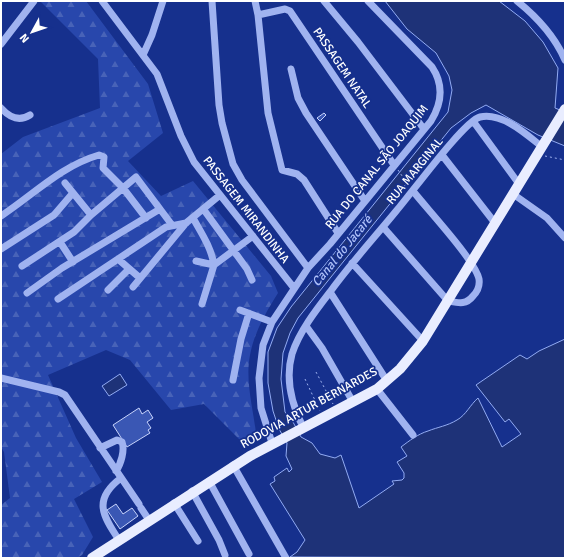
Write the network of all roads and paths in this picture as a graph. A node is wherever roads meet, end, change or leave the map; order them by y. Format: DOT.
graph roads {
  1 [pos="34,1"];
  2 [pos="102,1"];
  3 [pos="163,1"];
  4 [pos="212,1"];
  5 [pos="255,1"];
  6 [pos="324,1"];
  7 [pos="517,1"];
  8 [pos="370,2"];
  9 [pos="258,15"];
  10 [pos="1,44"];
  11 [pos="143,55"];
  12 [pos="565,60"];
  13 [pos="291,68"];
  14 [pos="1,108"];
  15 [pos="565,109"];
  16 [pos="30,115"];
  17 [pos="473,121"];
  18 [pos="424,129"];
  19 [pos="541,148"];
  20 [pos="442,155"];
  21 [pos="565,160"];
  22 [pos="395,166"];
  23 [pos="65,183"];
  24 [pos="519,184"];
  25 [pos="123,188"];
  26 [pos="412,190"];
  27 [pos="72,194"];
  28 [pos="512,194"];
  29 [pos="220,195"];
  30 [pos="365,201"];
  31 [pos="160,209"];
  32 [pos="204,210"];
  33 [pos="91,215"];
  34 [pos="1,216"];
  35 [pos="146,218"];
  36 [pos="193,218"];
  37 [pos="495,223"];
  38 [pos="186,224"];
  39 [pos="172,225"];
  40 [pos="383,227"];
  41 [pos="338,233"];
  42 [pos="253,236"];
  43 [pos="565,238"];
  44 [pos="60,242"];
  45 [pos="1,249"];
  46 [pos="234,252"];
  47 [pos="118,259"];
  48 [pos="196,261"];
  49 [pos="73,262"];
  50 [pos="471,262"];
  51 [pos="352,263"];
  52 [pos="214,265"];
  53 [pos="22,266"];
  54 [pos="308,268"];
  55 [pos="129,269"];
  56 [pos="140,278"];
  57 [pos="252,280"];
  58 [pos="133,287"];
  59 [pos="294,288"];
  60 [pos="108,290"];
  61 [pos="330,292"];
  62 [pos="27,293"];
  63 [pos="58,299"];
  64 [pos="448,301"];
  65 [pos="202,304"];
  66 [pos="240,310"];
  67 [pos="249,314"];
  68 [pos="272,322"];
  69 [pos="306,326"];
  70 [pos="423,341"];
  71 [pos="316,372"];
  72 [pos="1,378"];
  73 [pos="305,379"];
  74 [pos="233,380"];
  75 [pos="387,381"];
  76 [pos="377,389"];
  77 [pos="353,402"];
  78 [pos="336,410"];
  79 [pos="323,417"];
  80 [pos="302,428"];
  81 [pos="413,435"];
  82 [pos="275,442"];
  83 [pos="100,448"];
  84 [pos="233,466"];
  85 [pos="116,471"];
  86 [pos="120,478"];
  87 [pos="209,481"];
  88 [pos="192,491"];
  89 [pos="174,503"];
  90 [pos="149,520"];
  91 [pos="119,540"];
  92 [pos="198,541"];
  93 [pos="249,554"];
  94 [pos="225,555"];
  95 [pos="92,558"];
  96 [pos="286,558"];
  1 -- 10 [label="street"];
  2 -- 11 [label="street, PASSAGEM MIRANDINHA"];
  3 -- 11 [label="street"];
  4 -- 54 [label="street"];
  5 -- 9 [label="street"];
  6 -- 18 [label="street"];
  7 -- 12 [label="street"];
  8 -- 18 [label="street, RUA DO CANAL SÃO JOAQUIM"];
  9 -- 22 [label="street, PASSAGEM NATAL"];
  9 -- 41 [label="street"];
  11 -- 29 [label="street, PASSAGEM MIRANDINHA"];
  13 -- 30 [label="street"];
  14 -- 16 [label="street"];
  15 -- 19 [label="main road, RODOVIA ARTUR BERNARDES"];
  17 -- 19 [label="street"];
  17 -- 20 [label="street, RUA MARGINAL"];
  17 -- 24 [label="street"];
  18 -- 22 [label="street, RUA DO CANAL SÃO JOAQUIM"];
  19 -- 21 [label="path"];
  19 -- 24 [label="main road, RODOVIA ARTUR BERNARDES"];
  20 -- 26 [label="street, RUA MARGINAL"];
  20 -- 37 [label="street"];
  22 -- 26 [label="path"];
  22 -- 30 [label="street, RUA DO CANAL SÃO JOAQUIM"];
  23 -- 27 [label="street"];
  24 -- 28 [label="main road, RODOVIA ARTUR BERNARDES"];
  25 -- 31 [label="street"];
  25 -- 33 [label="street"];
  25 -- 34 [label="street"];
  25 -- 35 [label="street"];
  26 -- 40 [label="street, RUA MARGINAL"];
  26 -- 50 [label="street"];
  27 -- 33 [label="street"];
  27 -- 45 [label="street"];
  28 -- 37 [label="main road, RODOVIA ARTUR BERNARDES"];
  28 -- 43 [label="street"];
  29 -- 32 [label="street"];
  29 -- 42 [label="street, PASSAGEM MIRANDINHA"];
  30 -- 41 [label="street, RUA DO CANAL SÃO JOAQUIM"];
  31 -- 35 [label="street"];
  31 -- 39 [label="street"];
  32 -- 36 [label="street"];
  32 -- 46 [label="street"];
  33 -- 44 [label="street"];
  35 -- 49 [label="street"];
  36 -- 38 [label="street"];
  36 -- 52 [label="street"];
  37 -- 50 [label="main road, RODOVIA ARTUR BERNARDES"];
  38 -- 39 [label="street"];
  38 -- 56 [label="street"];
  39 -- 47 [label="street"];
  40 -- 51 [label="street, RUA MARGINAL"];
  40 -- 64 [label="street"];
  41 -- 54 [label="street, RUA DO CANAL SÃO JOAQUIM"];
  42 -- 46 [label="street"];
  42 -- 59 [label="street, PASSAGEM MIRANDINHA"];
  44 -- 49 [label="street"];
  44 -- 53 [label="street"];
  46 -- 52 [label="street"];
  46 -- 57 [label="street"];
  47 -- 55 [label="street"];
  47 -- 63 [label="street"];
  48 -- 52 [label="street"];
  49 -- 62 [label="street"];
  50 -- 64 [label="main road, RODOVIA ARTUR BERNARDES"];
  50 -- 64 [label="street"];
  51 -- 61 [label="street, RUA MARGINAL"];
  51 -- 70 [label="street"];
  52 -- 65 [label="street"];
  54 -- 59 [label="street, RUA DO CANAL SÃO JOAQUIM"];
  55 -- 56 [label="street"];
  55 -- 60 [label="street"];
  56 -- 58 [label="street"];
  59 -- 68 [label="street"];
  61 -- 69 [label="street, RUA MARGINAL"];
  61 -- 75 [label="street"];
  64 -- 70 [label="main road, RODOVIA ARTUR BERNARDES"];
  66 -- 67 [label="street"];
  67 -- 68 [label="street"];
  67 -- 74 [label="street"];
  68 -- 82 [label="street"];
  69 -- 77 [label="street"];
  69 -- 80 [label="street, RUA MARGINAL"];
  70 -- 75 [label="main road, RODOVIA ARTUR BERNARDES"];
  71 -- 78 [label="path"];
  72 -- 83 [label="street"];
  73 -- 79 [label="path"];
  75 -- 76 [label="main road, RODOVIA ARTUR BERNARDES"];
  76 -- 77 [label="main road, RODOVIA ARTUR BERNARDES"];
  76 -- 81 [label="street"];
  77 -- 78 [label="main road, RODOVIA ARTUR BERNARDES"];
  78 -- 79 [label="main road, RODOVIA ARTUR BERNARDES"];
  79 -- 80 [label="main road, RODOVIA ARTUR BERNARDES"];
  80 -- 82 [label="main road, RODOVIA ARTUR BERNARDES"];
  82 -- 84 [label="main road, RODOVIA ARTUR BERNARDES"];
  83 -- 85 [label="street"];
  83 -- 85 [label="street"];
  84 -- 87 [label="main road, RODOVIA ARTUR BERNARDES"];
  84 -- 96 [label="street"];
  85 -- 86 [label="street"];
  86 -- 90 [label="street"];
  86 -- 91 [label="street"];
  87 -- 88 [label="main road, RODOVIA ARTUR BERNARDES"];
  87 -- 93 [label="street"];
  88 -- 89 [label="main road, RODOVIA ARTUR BERNARDES"];
  88 -- 94 [label="street"];
  89 -- 90 [label="main road, RODOVIA ARTUR BERNARDES"];
  89 -- 92 [label="street"];
  90 -- 91 [label="main road, RODOVIA ARTUR BERNARDES"];
  91 -- 95 [label="main road, RODOVIA ARTUR BERNARDES"];
}
